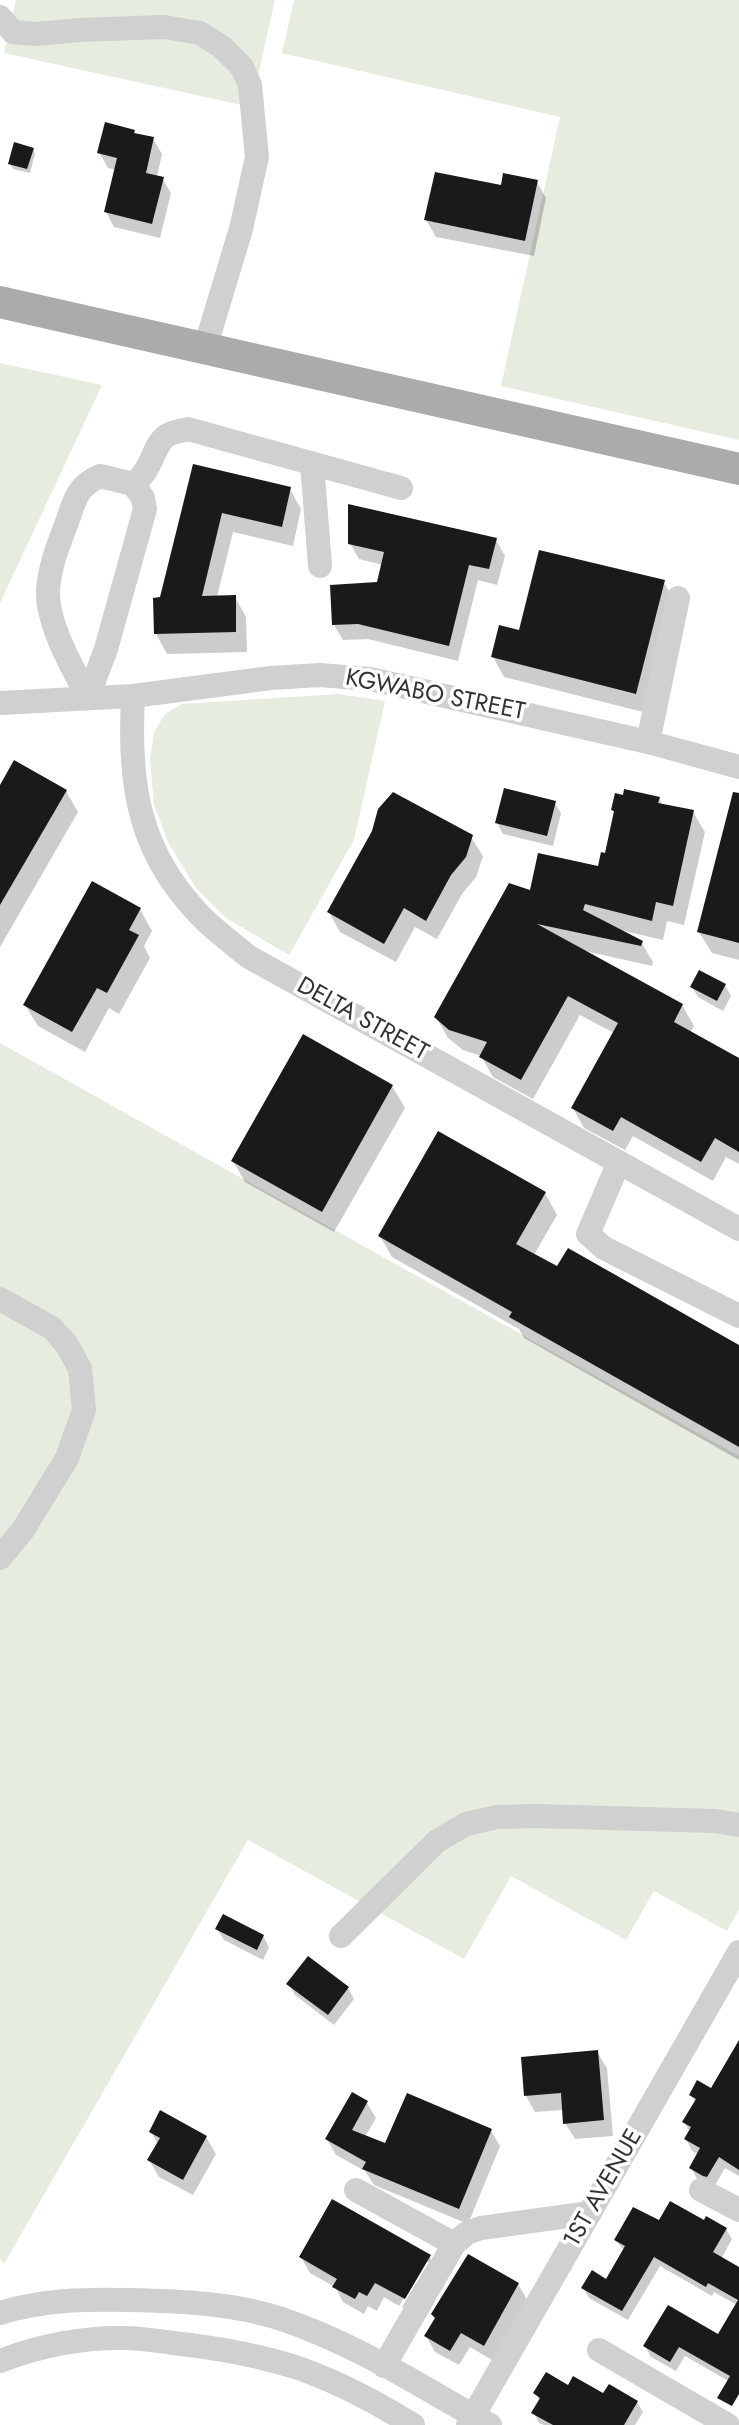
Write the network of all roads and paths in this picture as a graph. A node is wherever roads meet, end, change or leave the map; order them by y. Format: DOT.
graph roads {
  1 [pos="0,17"];
  2 [pos="0,302"];
  3 [pos="205,348"];
  4 [pos="312,463"];
  5 [pos="739,469"];
  6 [pos="133,484"];
  7 [pos="401,488"];
  8 [pos="320,566"];
  9 [pos="678,598"];
  10 [pos="133,696"];
  11 [pos="88,697"];
  12 [pos="0,703"];
  13 [pos="648,742"];
  14 [pos="739,767"];
  15 [pos="619,1162"];
  16 [pos="739,1229"];
  17 [pos="0,1299"];
  18 [pos="739,1316"];
  19 [pos="0,1558"];
  20 [pos="739,1825"];
  21 [pos="341,1936"];
  22 [pos="739,1952"];
  23 [pos="356,2190"];
  24 [pos="701,2190"];
  25 [pos="739,2210"];
  26 [pos="590,2213"];
  27 [pos="454,2244"];
  28 [pos="0,2314"];
  29 [pos="599,2350"];
  30 [pos="0,2361"];
  31 [pos="384,2366"];
  32 [pos="477,2422"];
  33 [pos="413,2425"];
  34 [pos="728,2425"];
  1 -- 3 [label="street"];
  2 -- 3 [label="main road"];
  3 -- 5 [label="main road"];
  4 -- 6 [label="street"];
  4 -- 7 [label="street"];
  4 -- 8 [label="street"];
  6 -- 11 [label="street"];
  6 -- 11 [label="street"];
  9 -- 13 [label="street"];
  10 -- 11 [label="street, KGWABO STREET"];
  10 -- 13 [label="street, KGWABO STREET"];
  10 -- 15 [label="street, DELTA STREET"];
  11 -- 12 [label="street, KGWABO STREET"];
  13 -- 14 [label="street, KGWABO STREET"];
  15 -- 16 [label="street, DELTA STREET"];
  15 -- 18 [label="street"];
  17 -- 19 [label="street"];
  20 -- 21 [label="street"];
  22 -- 26 [label="street, 1ST AVENUE"];
  23 -- 27 [label="street"];
  24 -- 25 [label="street"];
  26 -- 27 [label="street"];
  26 -- 32 [label="street, 1ST AVENUE"];
  27 -- 31 [label="street"];
  28 -- 31 [label="street"];
  29 -- 34 [label="street"];
  30 -- 33 [label="street"];
  31 -- 32 [label="street"];
}
